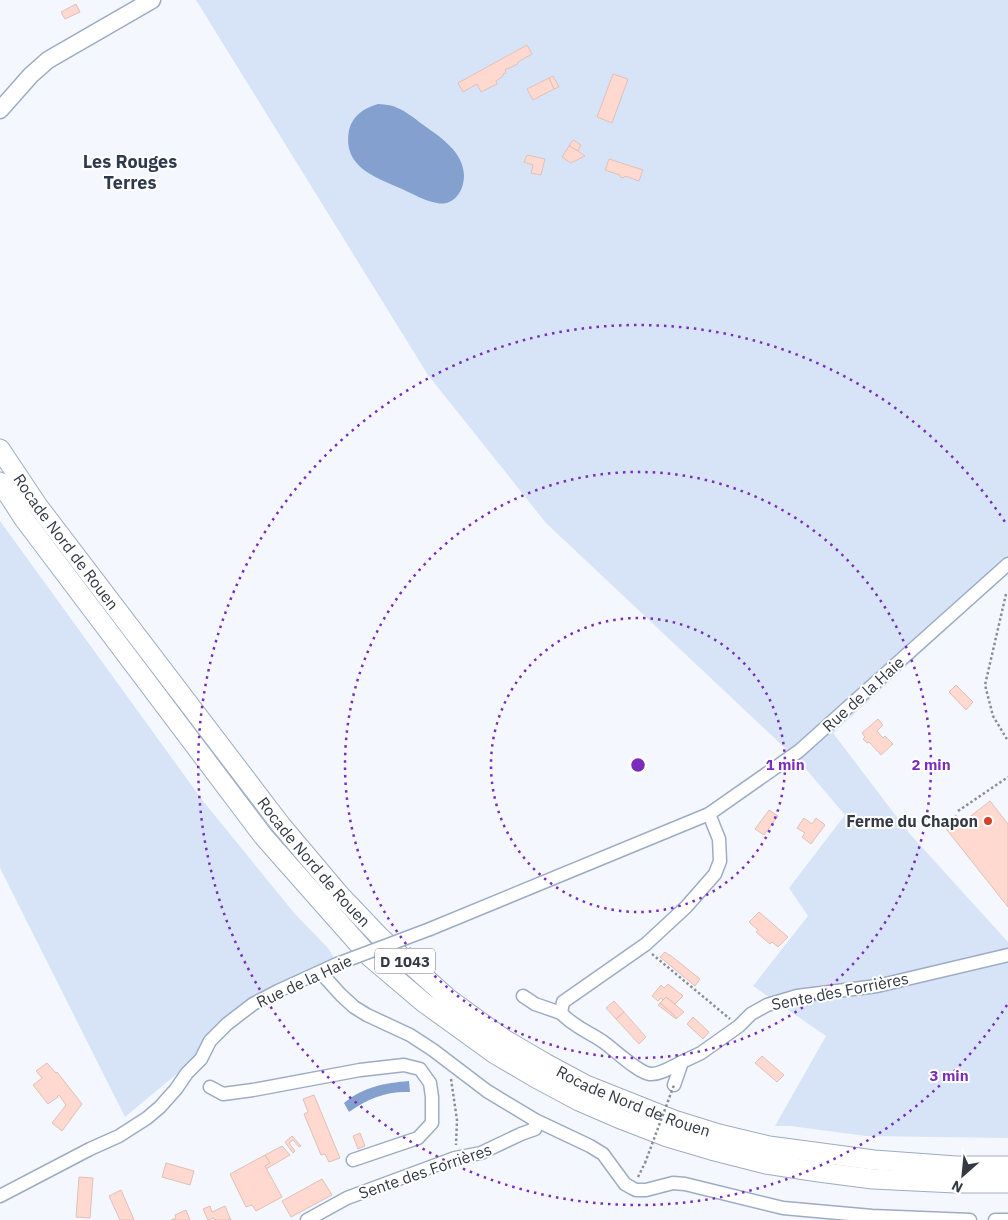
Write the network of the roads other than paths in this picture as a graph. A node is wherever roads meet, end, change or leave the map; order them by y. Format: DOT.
graph roads {
  1 [pos="152,0"];
  2 [pos="0,110"];
  3 [pos="0,449"];
  4 [pos="0,482"];
  5 [pos="1008,564"];
  6 [pos="709,814"];
  7 [pos="1008,955"];
  8 [pos="321,972"];
  9 [pos="523,996"];
  10 [pos="561,1013"];
  11 [pos="682,1062"];
  12 [pos="674,1085"];
  13 [pos="210,1087"];
  14 [pos="535,1120"];
  15 [pos="353,1160"];
  16 [pos="1008,1166"];
  17 [pos="1008,1183"];
  18 [pos="0,1196"];
  19 [pos="307,1220"];
  20 [pos="970,1220"];
  21 [pos="995,1220"];
  22 [pos="1008,1220"];
  1 -- 2 [label="main road"];
  3 -- 16 [label="highway, Rocade Nord de Rouen / D 1043"];
  4 -- 17 [label="highway, Rocade Nord de Rouen / D 1043"];
  5 -- 6 [label="street, Rue de la Haie"];
  6 -- 8 [label="street, Rue de la Haie, bridge"];
  6 -- 10 [label="street"];
  7 -- 11 [label="street, Sente des Forrières"];
  8 -- 14 [label="street"];
  8 -- 18 [label="street, Rue de la Haie"];
  9 -- 10 [label="street"];
  10 -- 11 [label="street"];
  11 -- 12 [label="street"];
  13 -- 15 [label="street"];
  14 -- 19 [label="street, Sente des Forrières"];
  14 -- 20 [label="street"];
  21 -- 22 [label="street"];
}
